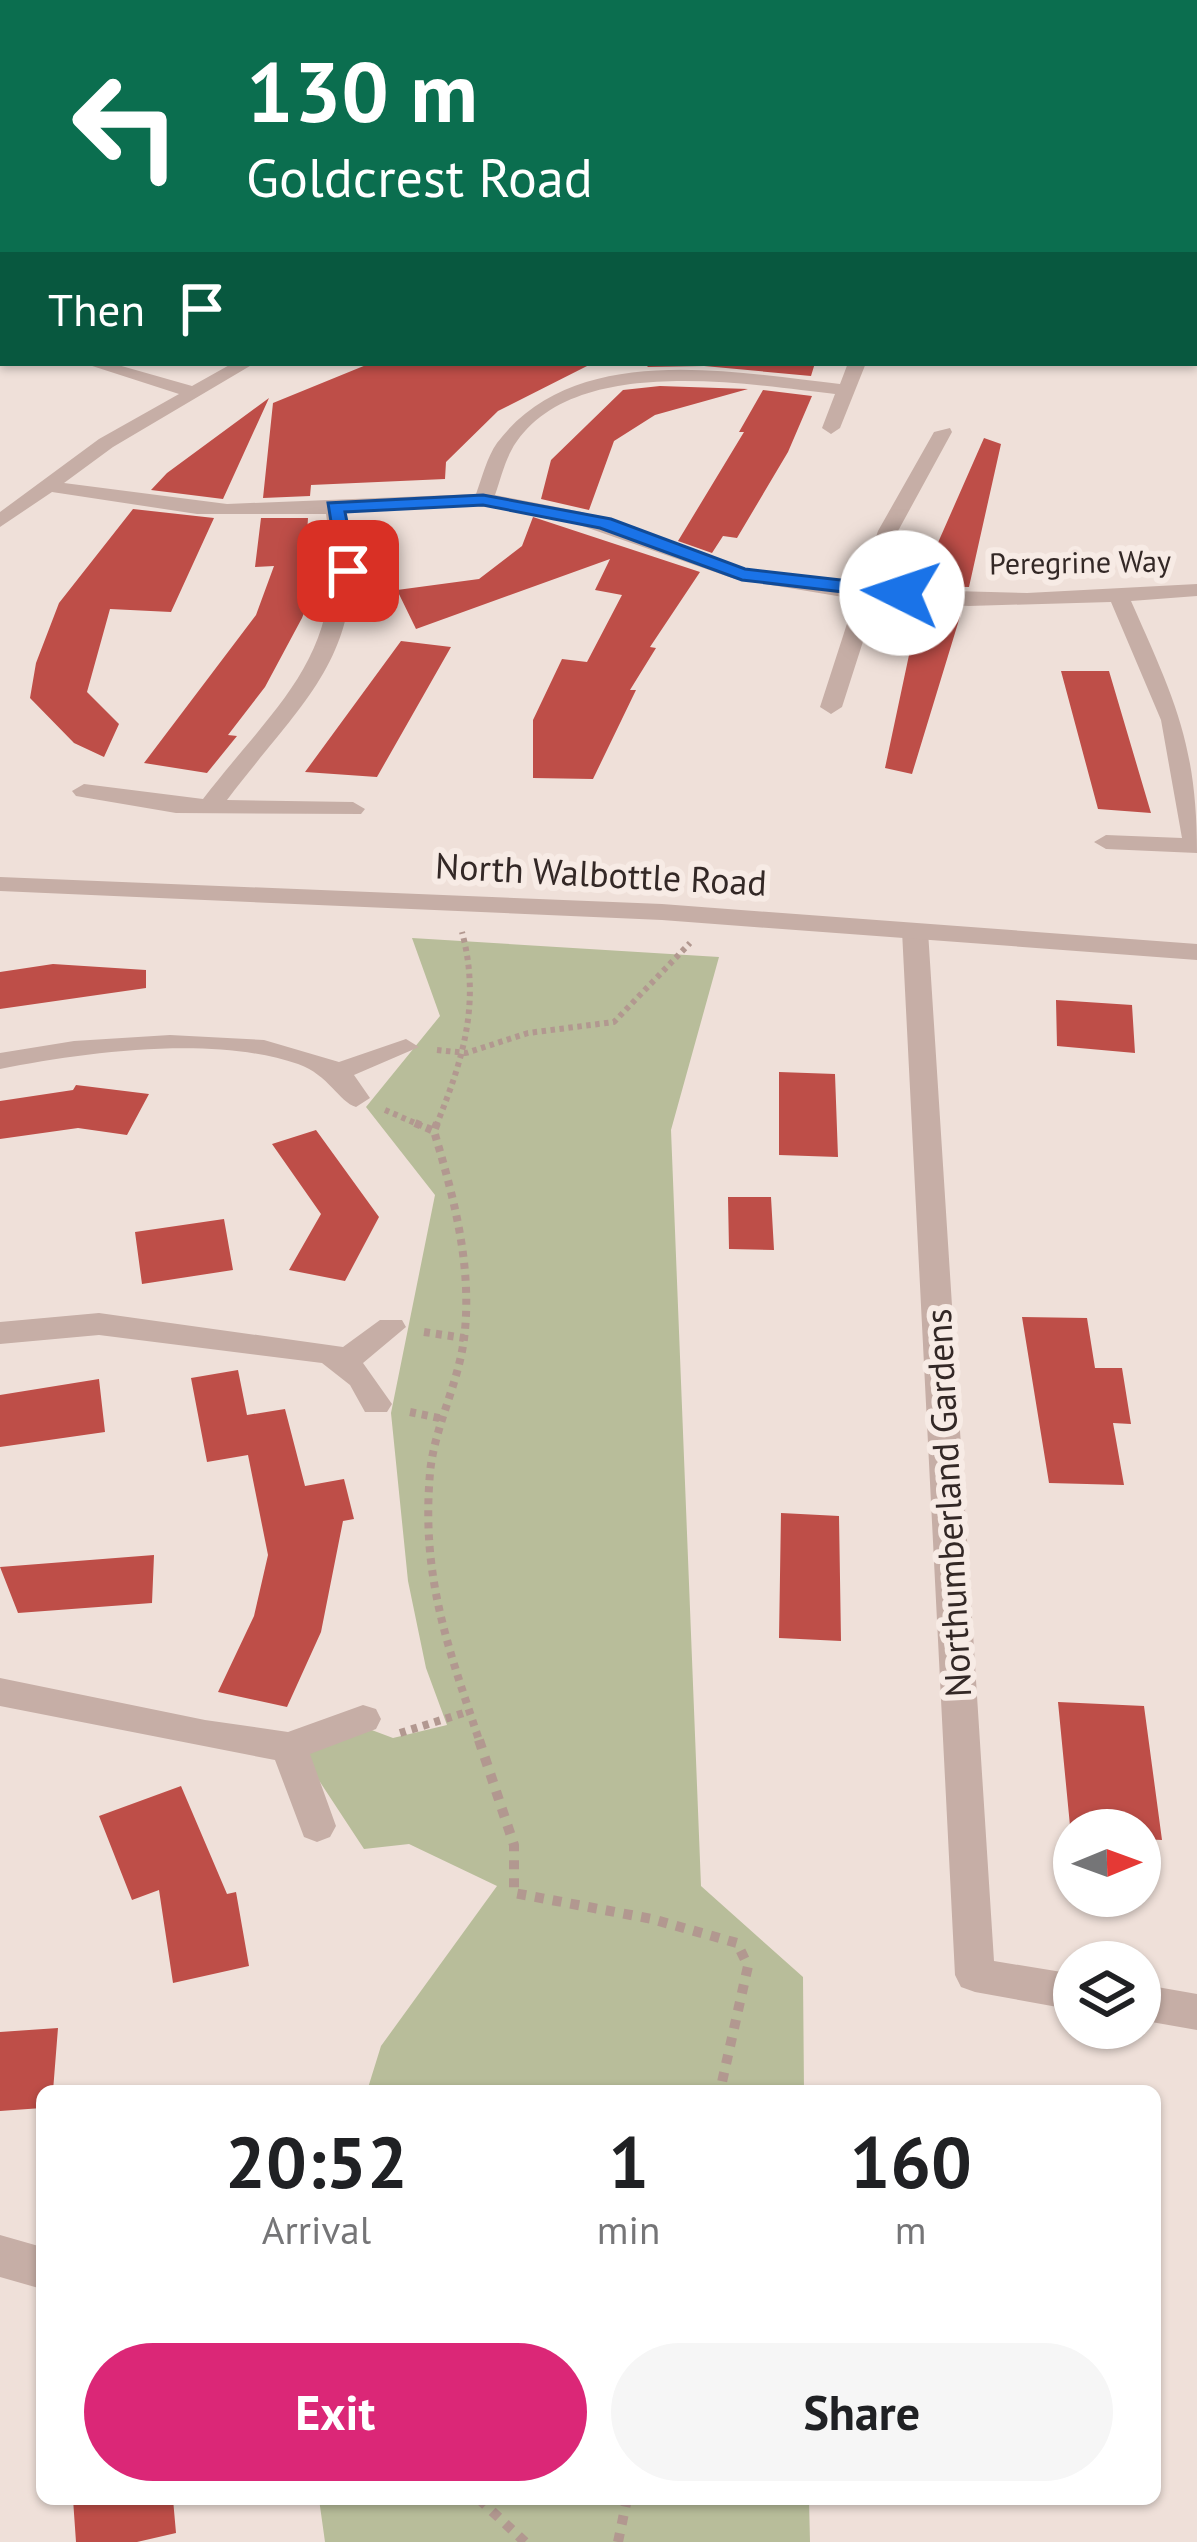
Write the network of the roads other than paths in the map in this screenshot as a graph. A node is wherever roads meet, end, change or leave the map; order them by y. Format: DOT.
graph roads {
  1 [pos="102,366"];
  2 [pos="240,366"];
  3 [pos="856,366"];
  4 [pos="653,369"];
  5 [pos="847,389"];
  6 [pos="188,392"];
  7 [pos="831,428"];
  8 [pos="943,433"];
  9 [pos="45,485"];
  10 [pos="483,500"];
  11 [pos="334,507"];
  12 [pos="0,521"];
  13 [pos="1197,590"];
  14 [pos="865,591"];
  15 [pos="1118,595"];
  16 [pos="832,707"];
  17 [pos="84,791"];
  18 [pos="210,806"];
  19 [pos="353,808"];
  20 [pos="1106,842"];
  21 [pos="1196,846"];
  22 [pos="0,884"];
  23 [pos="915,931"];
  24 [pos="1197,952"];
  25 [pos="406,1047"];
  26 [pos="0,1061"];
  27 [pos="338,1071"];
  28 [pos="356,1098"];
  29 [pos="391,1327"];
  30 [pos="0,1333"];
  31 [pos="343,1361"];
  32 [pos="376,1405"];
  33 [pos="0,1692"];
  34 [pos="363,1719"];
  35 [pos="289,1747"];
  36 [pos="317,1826"];
  37 [pos="1053,1988"];
  38 [pos="1161,2006"];
  39 [pos="1197,2012"];
  40 [pos="0,2256"];
  41 [pos="36,2266"];
  1 -- 6 [label="street"];
  2 -- 6 [label="street"];
  3 -- 5 [label="street"];
  4 -- 5 [label="street"];
  4 -- 10 [label="street"];
  5 -- 7 [label="street"];
  6 -- 9 [label="street"];
  8 -- 14 [label="street"];
  9 -- 11 [label="street, Peregrine Way"];
  9 -- 12 [label="street"];
  10 -- 11 [label="street, Peregrine Way"];
  10 -- 14 [label="street, Peregrine Way"];
  11 -- 18 [label="street"];
  13 -- 15 [label="street, Peregrine Way"];
  14 -- 15 [label="street, Peregrine Way"];
  14 -- 16 [label="street"];
  15 -- 21 [label="street"];
  17 -- 18 [label="street"];
  18 -- 19 [label="street"];
  20 -- 21 [label="street"];
  22 -- 23 [label="street, North Walbottle Road"];
  23 -- 24 [label="street, North Walbottle Road"];
  23 -- 37 [label="street, Northumberland Gardens"];
  25 -- 27 [label="street"];
  26 -- 27 [label="street"];
  27 -- 28 [label="street"];
  29 -- 31 [label="street"];
  30 -- 31 [label="street"];
  31 -- 32 [label="street"];
  33 -- 35 [label="street"];
  34 -- 35 [label="street"];
  35 -- 36 [label="street"];
  38 -- 39 [label="street"];
  40 -- 41 [label="street"];
}
